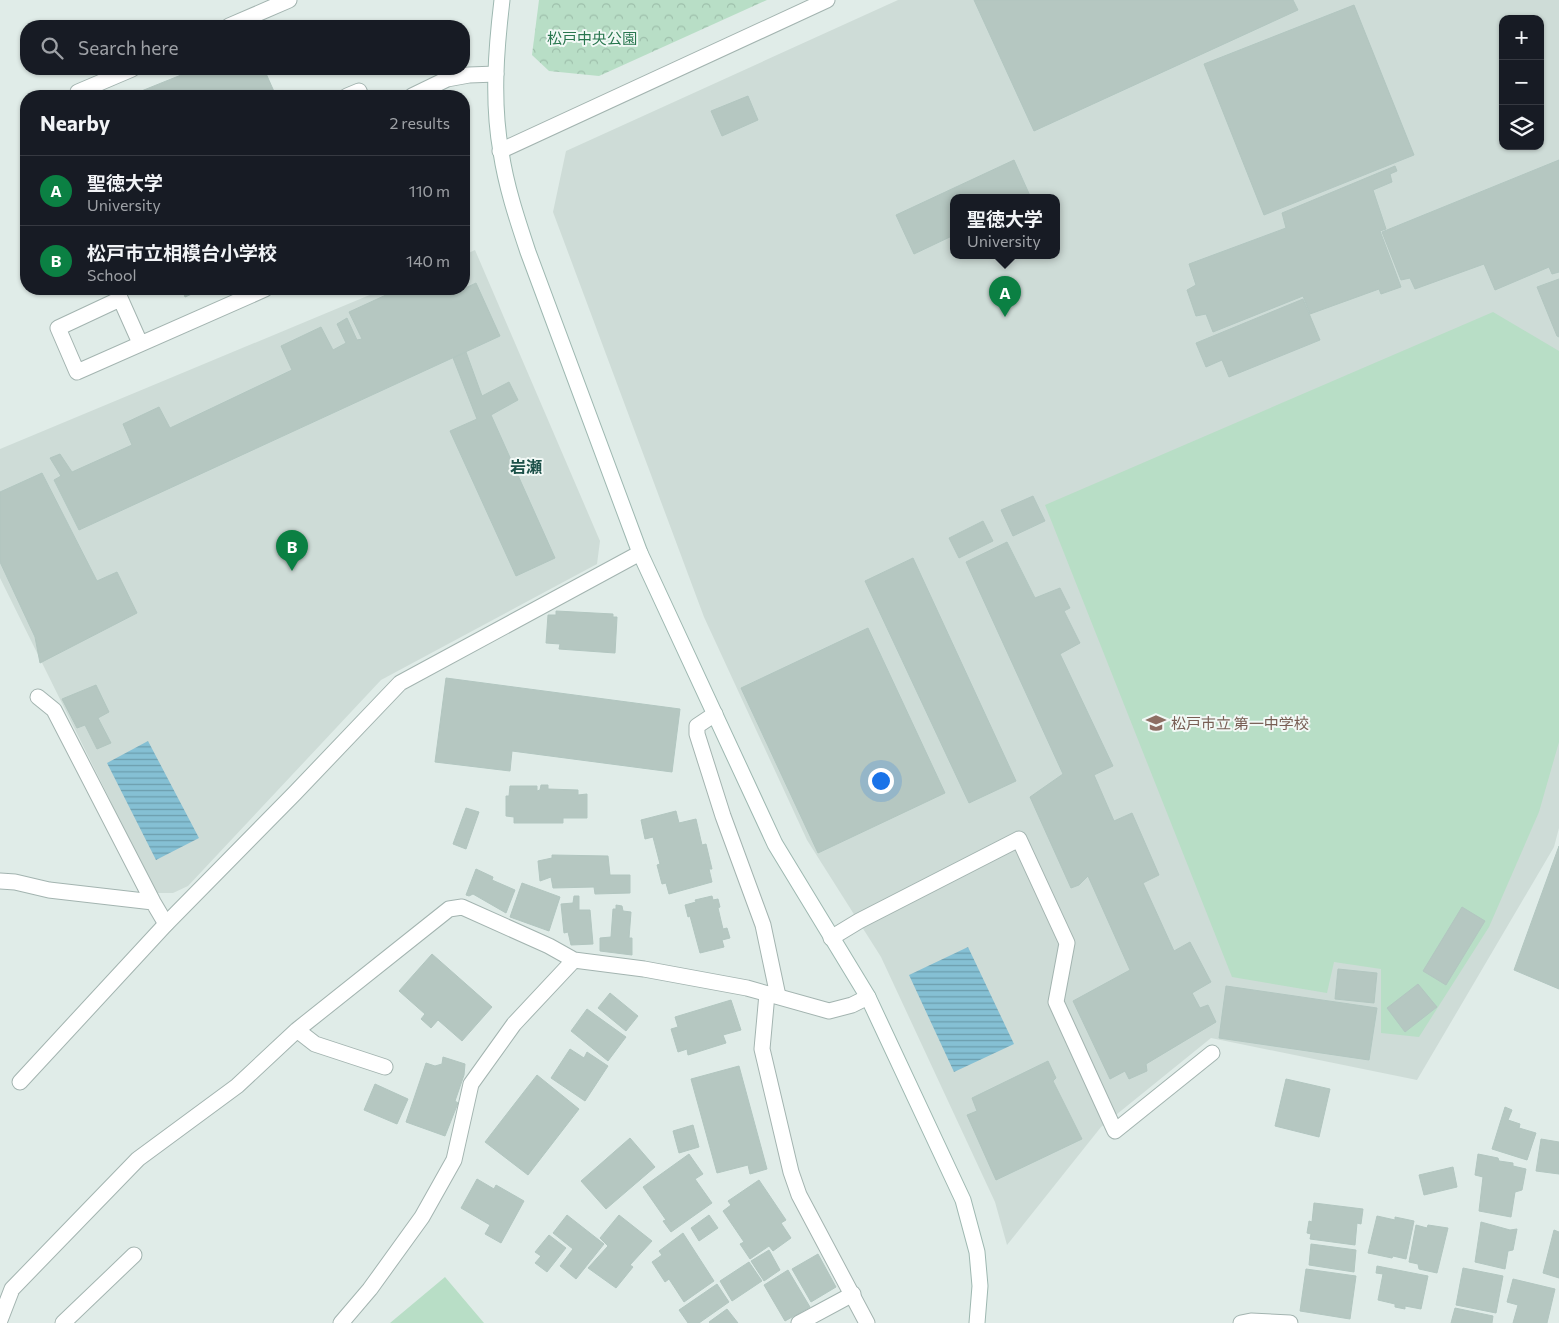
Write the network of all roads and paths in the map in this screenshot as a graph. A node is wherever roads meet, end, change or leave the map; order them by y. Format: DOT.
graph roads {
  1 [pos="289,0"];
  2 [pos="502,0"];
  3 [pos="827,0"];
  4 [pos="243,20"];
  5 [pos="496,74"];
  6 [pos="118,75"];
  7 [pos="83,90"];
  8 [pos="424,90"];
  9 [pos="500,151"];
  10 [pos="116,295"];
  11 [pos="118,295"];
  12 [pos="251,295"];
  13 [pos="140,343"];
  14 [pos="640,553"];
  15 [pos="38,697"];
  16 [pos="714,714"];
  17 [pos="0,881"];
  18 [pos="153,902"];
  19 [pos="166,924"];
  20 [pos="831,938"];
  21 [pos="574,960"];
  22 [pos="773,995"];
  23 [pos="868,997"];
  24 [pos="297,1030"];
  25 [pos="1212,1054"];
  26 [pos="385,1068"];
  27 [pos="20,1082"];
  28 [pos="134,1255"];
  29 [pos="853,1294"];
  30 [pos="0,1320"];
  31 [pos="63,1323"];
  32 [pos="341,1323"];
  33 [pos="799,1323"];
  34 [pos="867,1323"];
  35 [pos="977,1323"];
  36 [pos="1241,1323"];
  37 [pos="1290,1323"];
  1 -- 4 [label="street"];
  2 -- 5 [label="street"];
  3 -- 9 [label="street"];
  5 -- 8 [label="street"];
  5 -- 9 [label="street"];
  6 -- 7 [label="street"];
  9 -- 14 [label="street"];
  10 -- 13 [label="street"];
  11 -- 13 [label="street"];
  12 -- 13 [label="street"];
  14 -- 16 [label="street"];
  14 -- 19 [label="street"];
  15 -- 18 [label="street"];
  16 -- 20 [label="street"];
  16 -- 22 [label="street"];
  17 -- 18 [label="street"];
  18 -- 19 [label="street"];
  19 -- 27 [label="street"];
  20 -- 23 [label="street"];
  20 -- 25 [label="street"];
  21 -- 22 [label="street"];
  21 -- 24 [label="street"];
  21 -- 32 [label="street"];
  22 -- 23 [label="street"];
  22 -- 29 [label="street"];
  23 -- 35 [label="street"];
  24 -- 26 [label="street"];
  24 -- 30 [label="street"];
  28 -- 31 [label="street"];
  29 -- 33 [label="street"];
  29 -- 34 [label="street"];
  36 -- 37 [label="street"];
}
